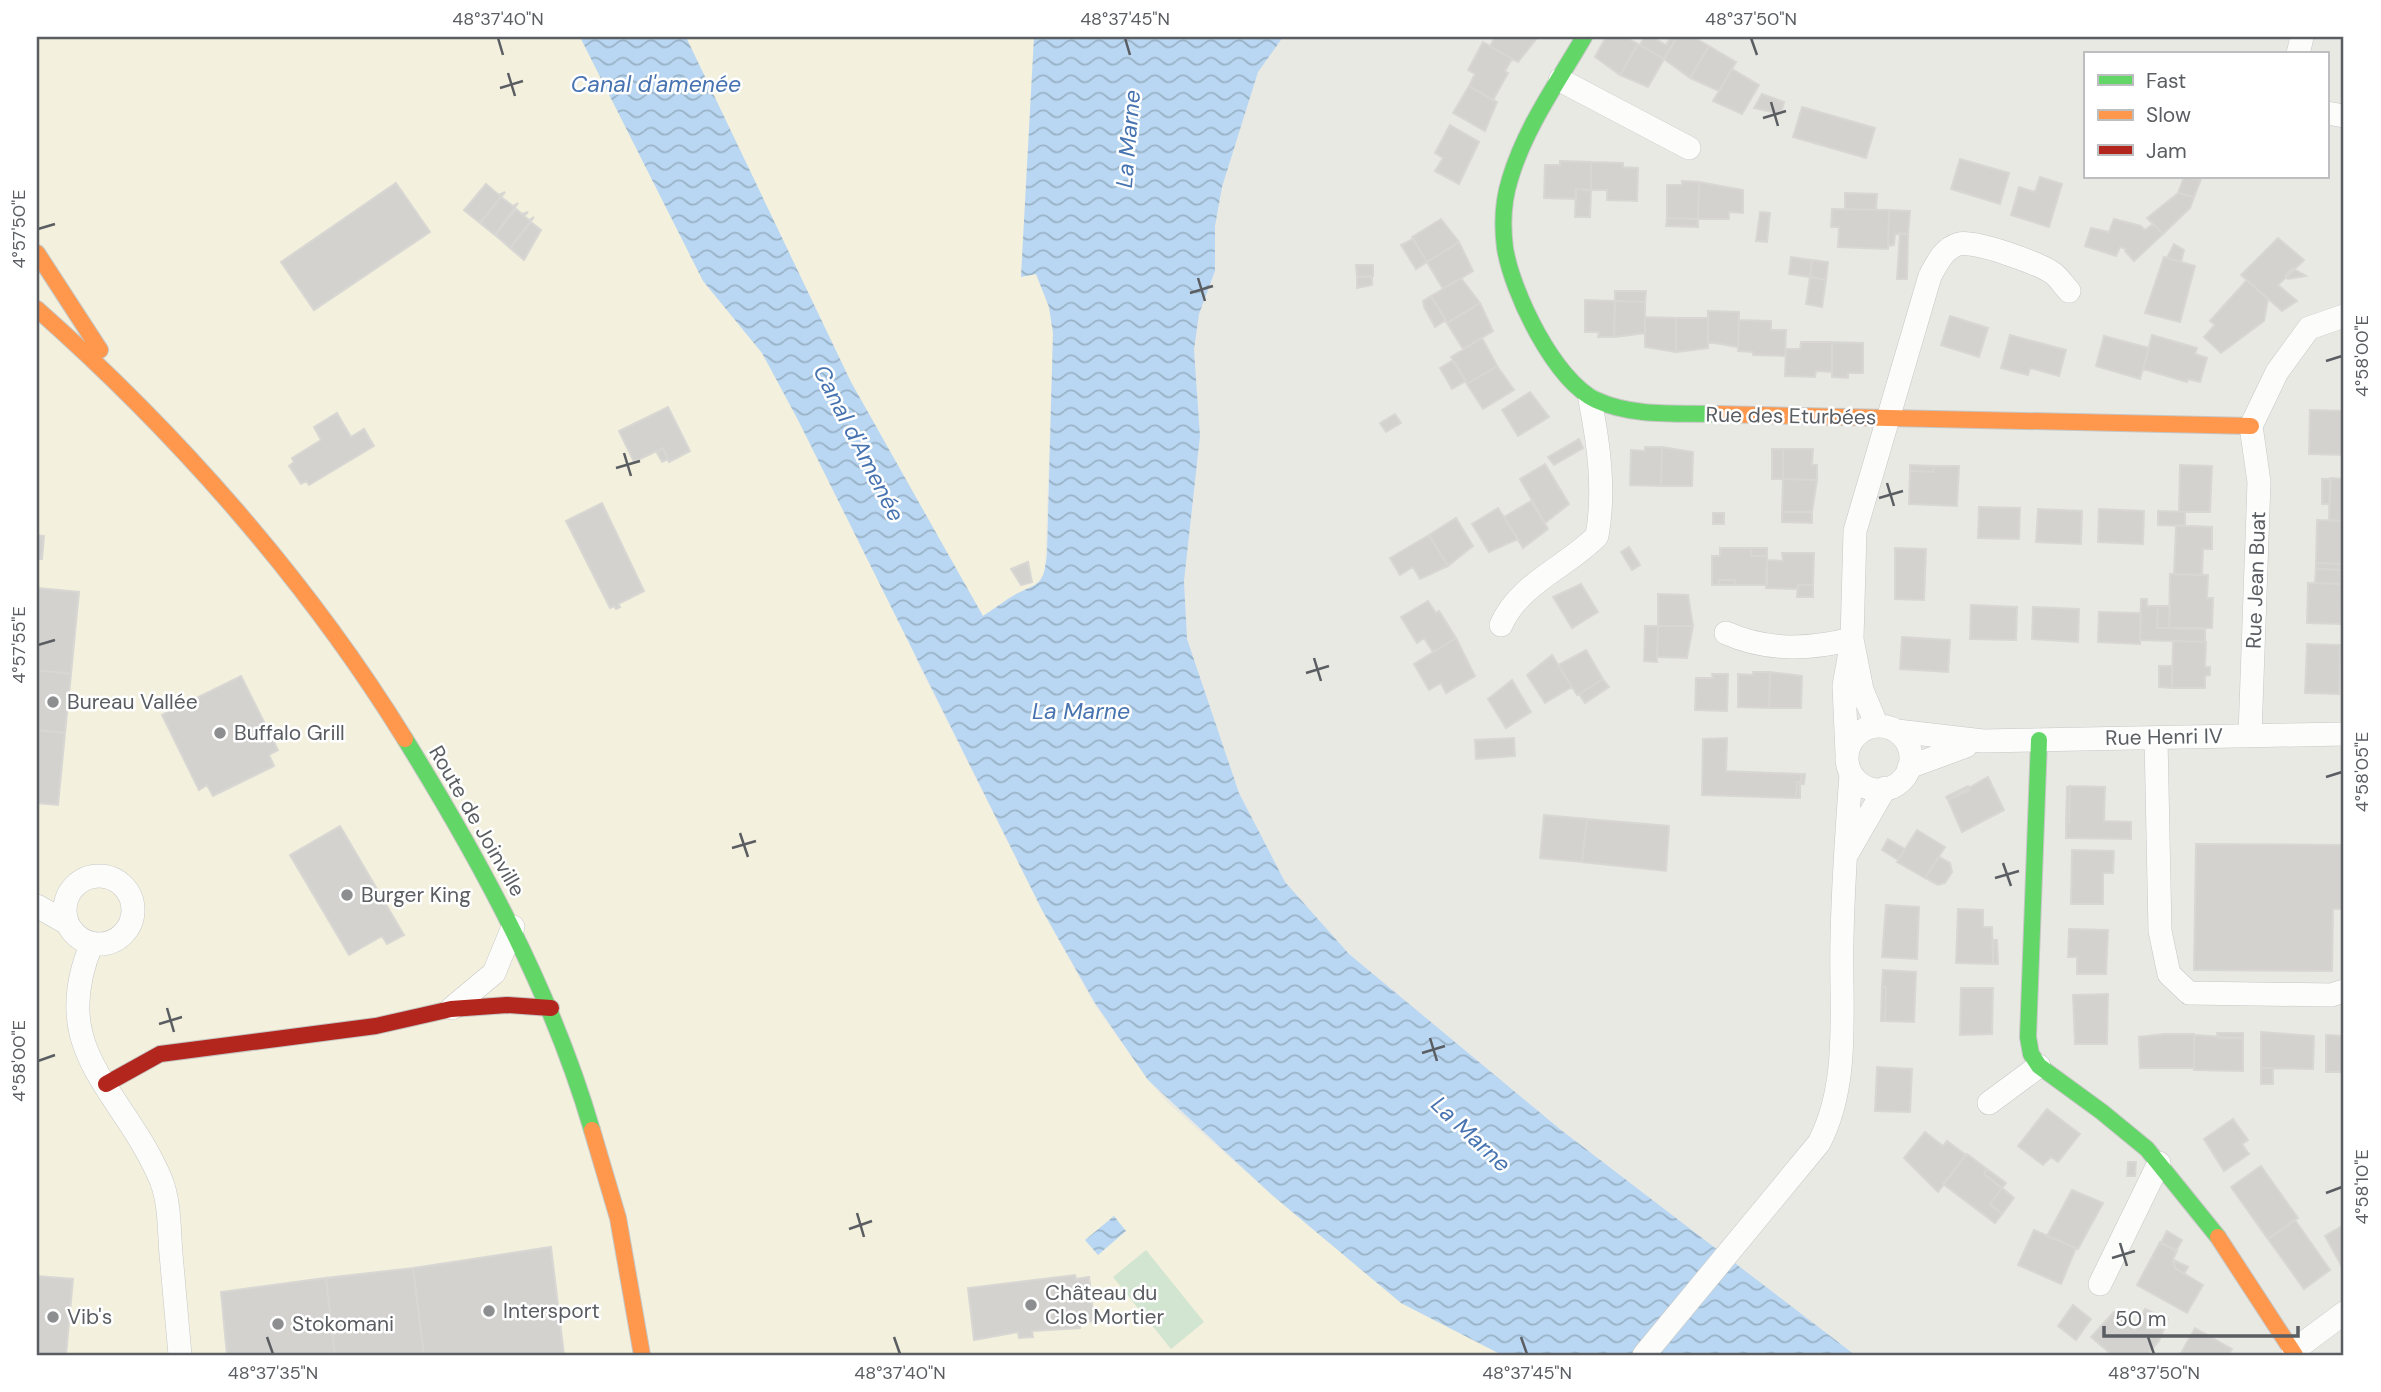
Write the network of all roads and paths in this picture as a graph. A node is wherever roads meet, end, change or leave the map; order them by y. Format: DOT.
graph roads {
  1 [pos="1584,37"];
  2 [pos="1560,80"];
  3 [pos="1689,148"];
  4 [pos="37,253"];
  5 [pos="2069,291"];
  6 [pos="37,309"];
  7 [pos="2344,316"];
  8 [pos="123,386"];
  9 [pos="1590,400"];
  10 [pos="1887,418"];
  11 [pos="2251,426"];
  12 [pos="1501,625"];
  13 [pos="1726,633"];
  14 [pos="1852,639"];
  15 [pos="1887,729"];
  16 [pos="2344,734"];
  17 [pos="2250,735"];
  18 [pos="2156,738"];
  19 [pos="2039,740"];
  20 [pos="1983,741"];
  21 [pos="1849,766"];
  22 [pos="1909,767"];
  23 [pos="1885,788"];
  24 [pos="1846,855"];
  25 [pos="68,895"];
  26 [pos="37,904"];
  27 [pos="67,923"];
  28 [pos="513,927"];
  29 [pos="92,943"];
  30 [pos="2344,991"];
  31 [pos="551,1008"];
  32 [pos="451,1009"];
  33 [pos="2039,1066"];
  34 [pos="106,1084"];
  35 [pos="1990,1103"];
  36 [pos="2159,1163"];
  37 [pos="2100,1284"];
  38 [pos="2344,1313"];
  39 [pos="2294,1353"];
  40 [pos="180,1355"];
  41 [pos="642,1355"];
  42 [pos="1644,1355"];
  1 -- 2 [label="street, Rue des Eturbées"];
  2 -- 3 [label="street"];
  2 -- 9 [label="street, Rue des Eturbées"];
  4 -- 8 [label="street"];
  5 -- 10 [label="street"];
  6 -- 8 [label="street"];
  7 -- 11 [label="street"];
  8 -- 28 [label="street, Route de Joinville"];
  9 -- 10 [label="street, Rue des Eturbées"];
  9 -- 12 [label="street"];
  10 -- 11 [label="street, Rue des Eturbées"];
  10 -- 14 [label="street"];
  11 -- 17 [label="street, Rue Jean Buat"];
  13 -- 14 [label="street"];
  14 -- 15 [label="street"];
  14 -- 21 [label="street"];
  15 -- 20 [label="street, Rue Henri IV"];
  15 -- 21 [label="street"];
  15 -- 22 [label="street"];
  16 -- 17 [label="street, Rue Henri IV"];
  17 -- 18 [label="street, Rue Henri IV"];
  18 -- 19 [label="street, Rue Henri IV"];
  18 -- 30 [label="street"];
  19 -- 20 [label="street, Rue Henri IV"];
  19 -- 33 [label="street"];
  20 -- 22 [label="street, Rue Henri IV"];
  21 -- 23 [label="street"];
  21 -- 24 [label="street"];
  22 -- 23 [label="street"];
  23 -- 24 [label="street"];
  24 -- 42 [label="street"];
  25 -- 26 [label="street"];
  25 -- 27 [label="street"];
  25 -- 29 [label="street"];
  26 -- 27 [label="street"];
  27 -- 29 [label="street"];
  28 -- 31 [label="street, Route de Joinville"];
  28 -- 32 [label="street"];
  29 -- 34 [label="street"];
  31 -- 32 [label="street"];
  31 -- 41 [label="street, Route de Joinville"];
  32 -- 34 [label="street"];
  33 -- 35 [label="street"];
  33 -- 36 [label="street"];
  34 -- 40 [label="street"];
  36 -- 37 [label="street"];
  36 -- 39 [label="street"];
  38 -- 39 [label="street"];
}
